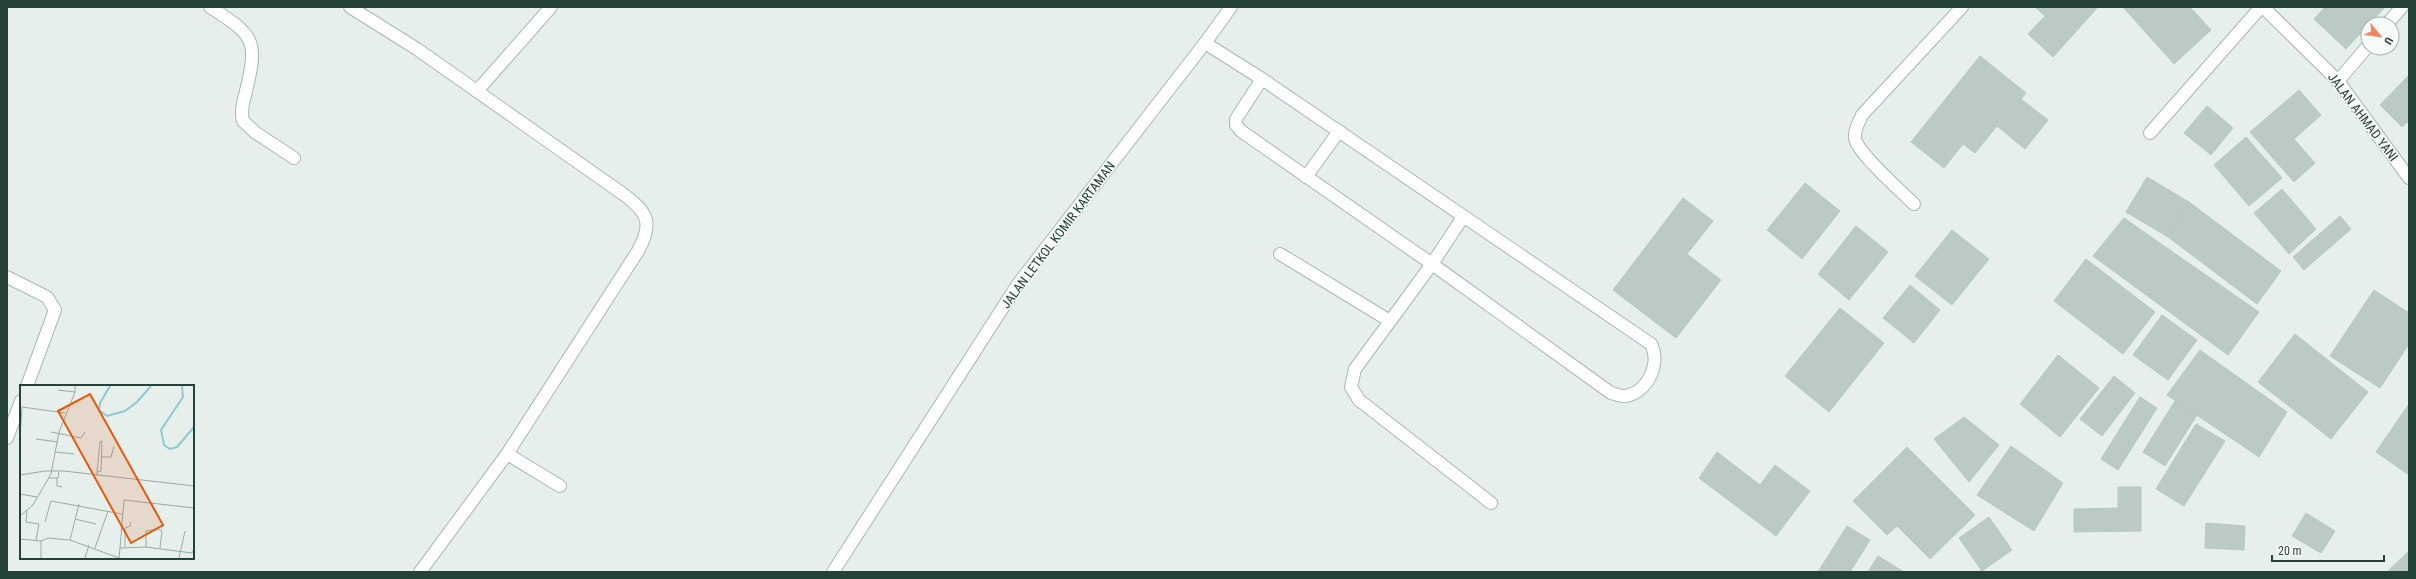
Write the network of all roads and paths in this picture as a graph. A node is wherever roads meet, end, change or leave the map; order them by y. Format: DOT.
graph roads {
  1 [pos="210,7"];
  2 [pos="350,7"];
  3 [pos="551,7"];
  4 [pos="1231,7"];
  5 [pos="1962,7"];
  6 [pos="2262,7"];
  7 [pos="2402,7"];
  8 [pos="2394,16"];
  9 [pos="1205,43"];
  10 [pos="2360,55"];
  11 [pos="1262,79"];
  12 [pos="2338,81"];
  13 [pos="477,91"];
  14 [pos="1339,131"];
  15 [pos="2150,133"];
  16 [pos="294,158"];
  17 [pos="1306,177"];
  18 [pos="2409,178"];
  19 [pos="1914,204"];
  20 [pos="1463,217"];
  21 [pos="1280,254"];
  22 [pos="1432,264"];
  23 [pos="7,277"];
  24 [pos="1390,321"];
  25 [pos="27,385"];
  26 [pos="20,404"];
  27 [pos="7,438"];
  28 [pos="507,454"];
  29 [pos="560,486"];
  30 [pos="1491,503"];
  31 [pos="420,572"];
  32 [pos="833,572"];
  1 -- 16 [label="street"];
  2 -- 13 [label="street"];
  3 -- 13 [label="street"];
  4 -- 9 [label="street, JALAN LETKOL KOMIR KARTAMAN"];
  5 -- 19 [label="street"];
  6 -- 12 [label="street, JALAN AHMAD YANI"];
  6 -- 15 [label="street"];
  7 -- 8 [label="street"];
  9 -- 11 [label="street"];
  9 -- 32 [label="street, JALAN LETKOL KOMIR KARTAMAN"];
  10 -- 12 [label="street"];
  11 -- 14 [label="street"];
  11 -- 17 [label="street"];
  12 -- 18 [label="street, JALAN AHMAD YANI"];
  13 -- 28 [label="street"];
  14 -- 17 [label="street"];
  14 -- 20 [label="street"];
  17 -- 22 [label="street"];
  20 -- 22 [label="street"];
  20 -- 22 [label="street"];
  21 -- 24 [label="street"];
  22 -- 24 [label="street"];
  23 -- 25 [label="street"];
  24 -- 30 [label="street"];
  26 -- 27 [label="street"];
  28 -- 29 [label="street"];
  28 -- 31 [label="street"];
}
